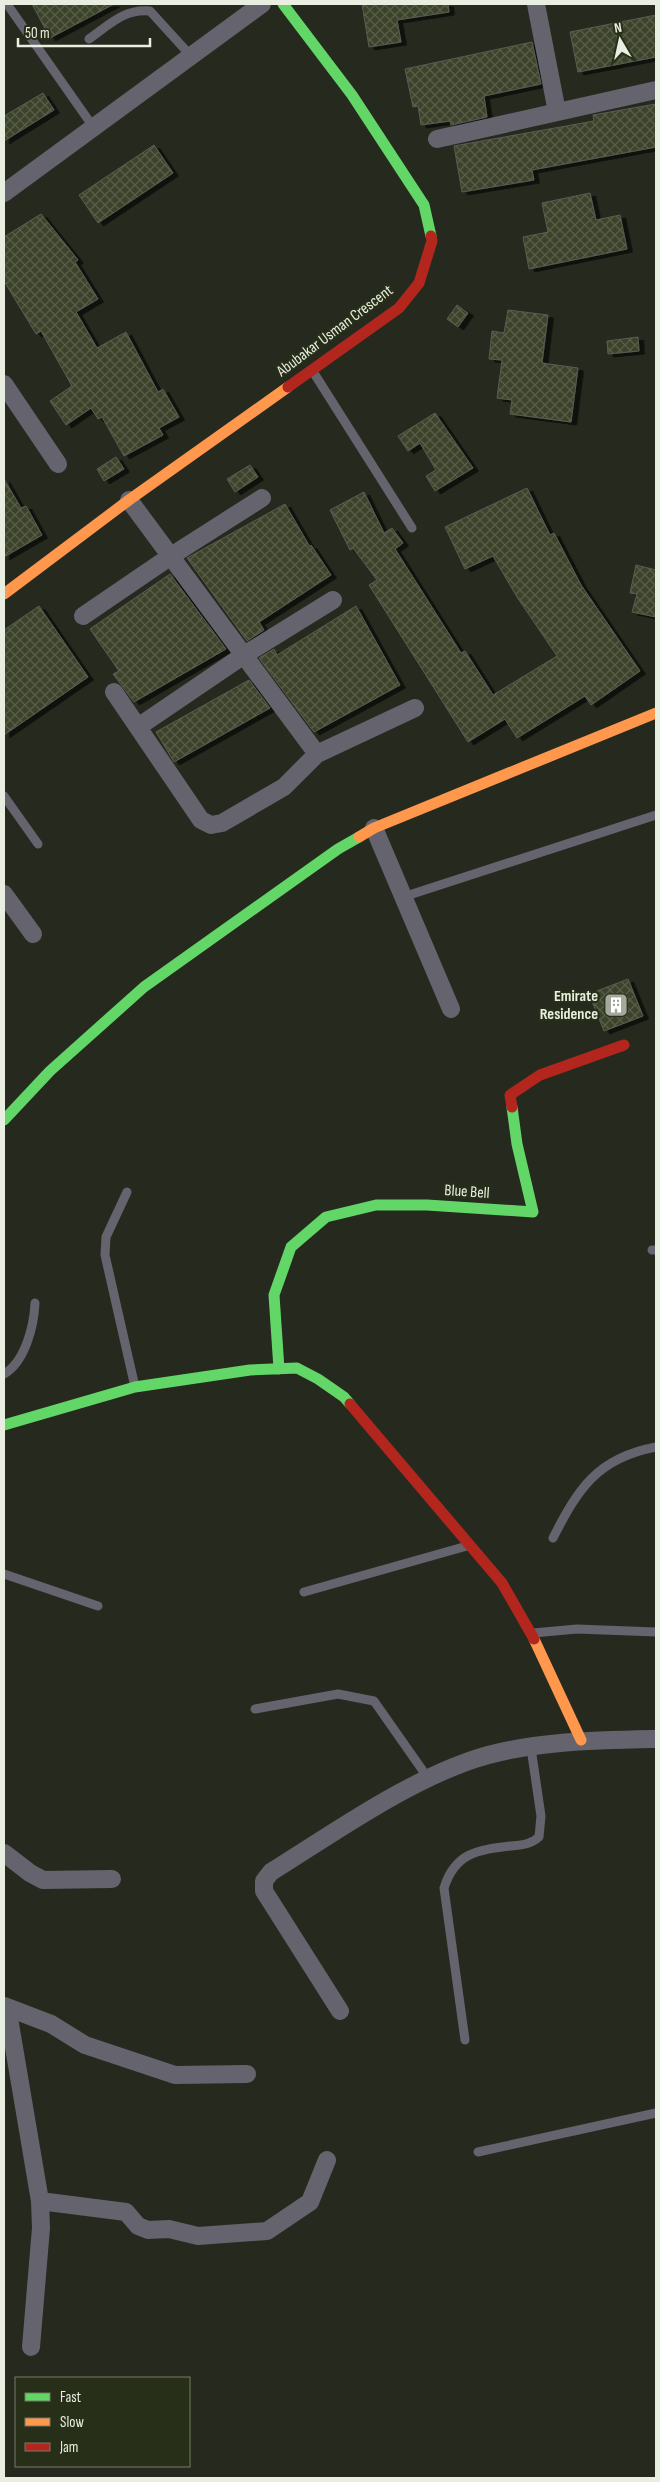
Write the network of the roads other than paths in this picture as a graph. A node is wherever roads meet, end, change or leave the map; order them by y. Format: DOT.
graph roads {
  1 [pos="7,4"];
  2 [pos="262,4"];
  3 [pos="283,4"];
  4 [pos="536,4"];
  5 [pos="90,39"];
  6 [pos="191,56"];
  7 [pos="656,90"];
  8 [pos="558,112"];
  9 [pos="94,128"];
  10 [pos="437,139"];
  11 [pos="4,193"];
  12 [pos="312,370"];
  13 [pos="4,384"];
  14 [pos="58,464"];
  15 [pos="262,498"];
  16 [pos="128,500"];
  17 [pos="412,528"];
  18 [pos="170,556"];
  19 [pos="4,594"];
  20 [pos="333,600"];
  21 [pos="83,616"];
  22 [pos="244,655"];
  23 [pos="114,692"];
  24 [pos="415,708"];
  25 [pos="656,712"];
  26 [pos="138,728"];
  27 [pos="317,754"];
  28 [pos="4,796"];
  29 [pos="656,815"];
  30 [pos="374,828"];
  31 [pos="38,844"];
  32 [pos="4,894"];
  33 [pos="403,897"];
  34 [pos="33,934"];
  35 [pos="451,1009"];
  36 [pos="624,1045"];
  37 [pos="4,1120"];
  38 [pos="127,1192"];
  39 [pos="35,1303"];
  40 [pos="278,1369"];
  41 [pos="4,1374"];
  42 [pos="135,1387"];
  43 [pos="4,1425"];
  44 [pos="656,1447"];
  45 [pos="552,1538"];
  46 [pos="470,1545"];
  47 [pos="4,1574"];
  48 [pos="304,1592"];
  49 [pos="98,1606"];
  50 [pos="656,1632"];
  51 [pos="530,1633"];
  52 [pos="255,1708"];
  53 [pos="656,1739"];
  54 [pos="581,1740"];
  55 [pos="531,1748"];
  56 [pos="428,1778"];
  57 [pos="4,1853"];
  58 [pos="112,1879"];
  59 [pos="4,2006"];
  60 [pos="340,2011"];
  61 [pos="4,2012"];
  62 [pos="465,2040"];
  63 [pos="247,2074"];
  64 [pos="656,2113"];
  65 [pos="478,2152"];
  66 [pos="327,2160"];
  67 [pos="40,2201"];
  68 [pos="31,2347"];
  1 -- 9 [label="lane"];
  2 -- 6 [label="street"];
  3 -- 12 [label="street, Abubakar Usman Crescent"];
  4 -- 8 [label="street"];
  5 -- 6 [label="lane"];
  6 -- 9 [label="street"];
  7 -- 8 [label="street"];
  8 -- 10 [label="street"];
  9 -- 11 [label="street"];
  12 -- 16 [label="street, Abubakar Usman Crescent"];
  12 -- 17 [label="lane"];
  13 -- 14 [label="street"];
  15 -- 18 [label="street"];
  16 -- 18 [label="street"];
  16 -- 19 [label="street, Abubakar Usman Crescent"];
  18 -- 21 [label="street"];
  18 -- 22 [label="street"];
  20 -- 22 [label="street"];
  22 -- 26 [label="street"];
  22 -- 27 [label="street"];
  23 -- 26 [label="street"];
  24 -- 27 [label="street"];
  25 -- 30 [label="street"];
  26 -- 27 [label="street"];
  28 -- 31 [label="lane"];
  29 -- 33 [label="lane"];
  30 -- 33 [label="street"];
  30 -- 37 [label="street"];
  32 -- 34 [label="street"];
  33 -- 35 [label="street"];
  36 -- 40 [label="street, Blue Bell"];
  38 -- 42 [label="lane"];
  39 -- 41 [label="lane"];
  40 -- 42 [label="street"];
  40 -- 46 [label="street"];
  42 -- 43 [label="street"];
  44 -- 45 [label="lane"];
  46 -- 48 [label="lane"];
  46 -- 51 [label="street"];
  47 -- 49 [label="lane"];
  50 -- 51 [label="lane"];
  51 -- 54 [label="street"];
  52 -- 56 [label="lane"];
  53 -- 54 [label="street"];
  54 -- 55 [label="street"];
  55 -- 56 [label="street"];
  55 -- 62 [label="lane"];
  56 -- 60 [label="street"];
  57 -- 58 [label="street"];
  59 -- 63 [label="street"];
  61 -- 67 [label="street"];
  64 -- 65 [label="lane"];
  66 -- 67 [label="street"];
  67 -- 68 [label="street"];
}
